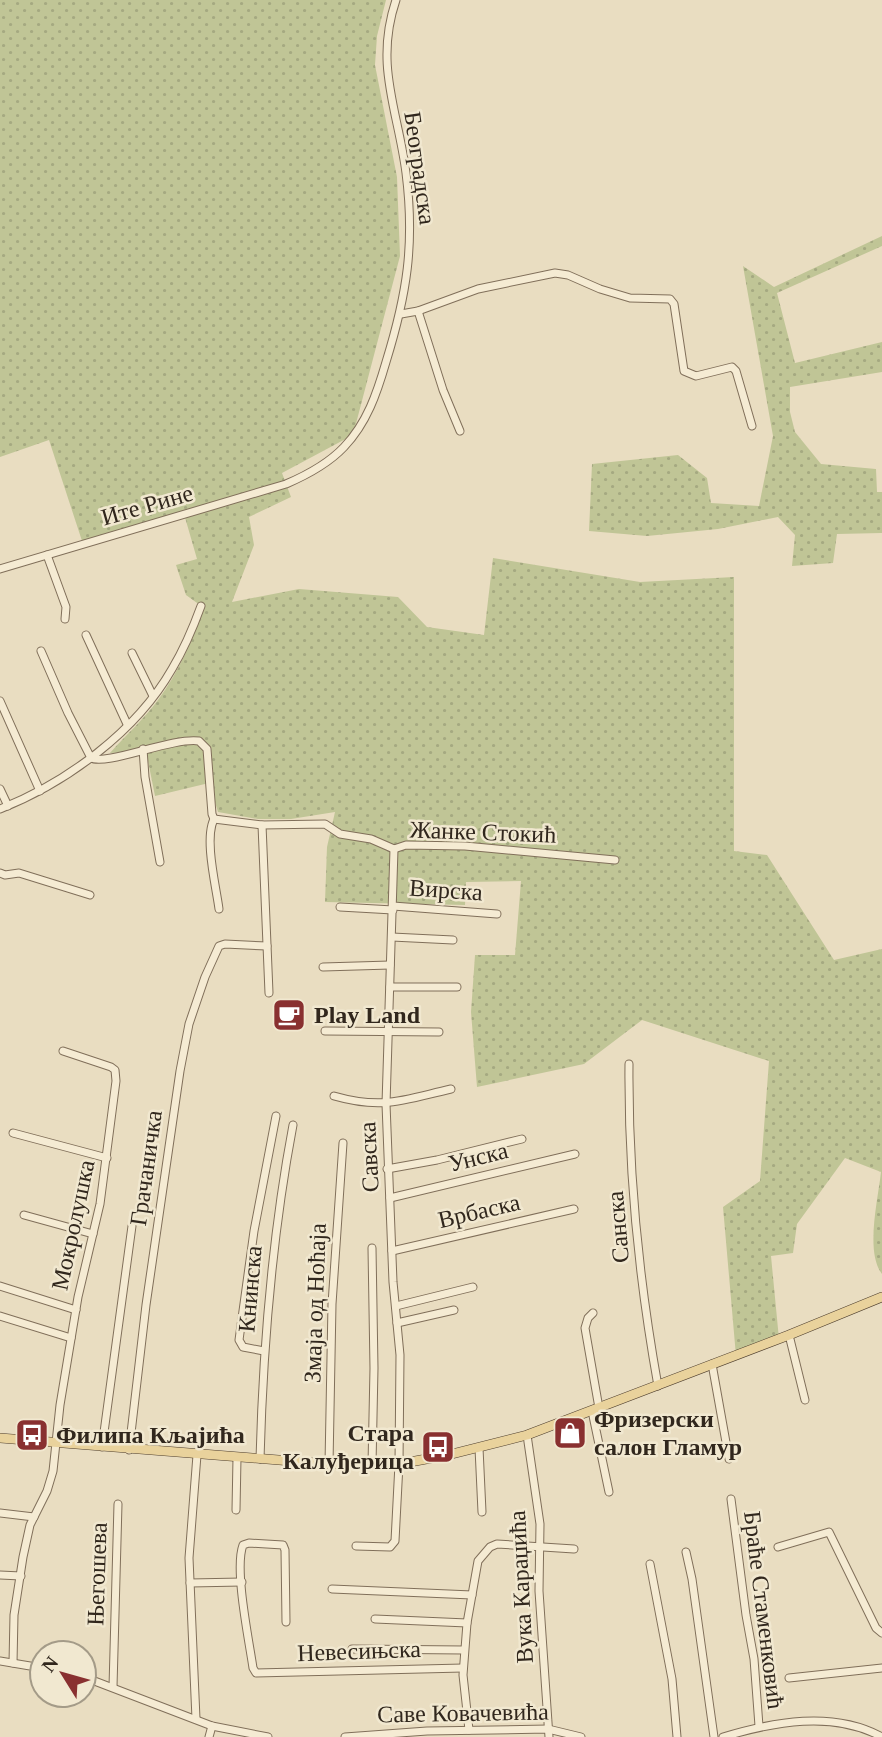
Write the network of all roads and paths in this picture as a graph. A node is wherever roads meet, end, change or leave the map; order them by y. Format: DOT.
graph roads {
  1 [pos="396,0"];
  2 [pos="418,312"];
  3 [pos="401,314"];
  4 [pos="752,426"];
  5 [pos="460,431"];
  6 [pos="304,476"];
  7 [pos="47,555"];
  8 [pos="0,569"];
  9 [pos="201,606"];
  10 [pos="65,620"];
  11 [pos="86,635"];
  12 [pos="41,651"];
  13 [pos="132,653"];
  14 [pos="153,696"];
  15 [pos="0,701"];
  16 [pos="128,724"];
  17 [pos="143,749"];
  18 [pos="91,758"];
  19 [pos="0,789"];
  20 [pos="40,791"];
  21 [pos="4,808"];
  22 [pos="214,819"];
  23 [pos="262,825"];
  24 [pos="394,849"];
  25 [pos="615,860"];
  26 [pos="160,862"];
  27 [pos="0,873"];
  28 [pos="90,895"];
  29 [pos="340,908"];
  30 [pos="393,908"];
  31 [pos="219,909"];
  32 [pos="497,914"];
  33 [pos="392,937"];
  34 [pos="453,940"];
  35 [pos="267,946"];
  36 [pos="390,965"];
  37 [pos="323,967"];
  38 [pos="390,987"];
  39 [pos="457,987"];
  40 [pos="269,993"];
  41 [pos="325,1031"];
  42 [pos="389,1031"];
  43 [pos="439,1032"];
  44 [pos="63,1051"];
  45 [pos="629,1064"];
  46 [pos="451,1089"];
  47 [pos="334,1096"];
  48 [pos="386,1104"];
  49 [pos="276,1116"];
  50 [pos="293,1125"];
  51 [pos="13,1133"];
  52 [pos="522,1139"];
  53 [pos="343,1143"];
  54 [pos="575,1154"];
  55 [pos="107,1158"];
  56 [pos="387,1169"];
  57 [pos="390,1198"];
  58 [pos="574,1209"];
  59 [pos="24,1214"];
  60 [pos="132,1226"];
  61 [pos="93,1234"];
  62 [pos="372,1248"];
  63 [pos="392,1251"];
  64 [pos="0,1286"];
  65 [pos="473,1287"];
  66 [pos="882,1297"];
  67 [pos="396,1306"];
  68 [pos="76,1310"];
  69 [pos="454,1310"];
  70 [pos="593,1313"];
  71 [pos="0,1316"];
  72 [pos="397,1323"];
  73 [pos="789,1335"];
  74 [pos="71,1338"];
  75 [pos="264,1351"];
  76 [pos="712,1364"];
  77 [pos="658,1386"];
  78 [pos="805,1400"];
  79 [pos="595,1410"];
  80 [pos="527,1435"];
  81 [pos="0,1438"];
  82 [pos="57,1443"];
  83 [pos="102,1447"];
  84 [pos="479,1448"];
  85 [pos="129,1450"];
  86 [pos="197,1455"];
  87 [pos="237,1458"];
  88 [pos="260,1459"];
  89 [pos="729,1459"];
  90 [pos="329,1464"];
  91 [pos="399,1464"];
  92 [pos="372,1465"];
  93 [pos="610,1492"];
  94 [pos="731,1499"];
  95 [pos="118,1504"];
  96 [pos="236,1510"];
  97 [pos="482,1512"];
  98 [pos="0,1513"];
  99 [pos="34,1517"];
  100 [pos="356,1546"];
  101 [pos="539,1546"];
  102 [pos="778,1547"];
  103 [pos="575,1549"];
  104 [pos="686,1552"];
  105 [pos="650,1564"];
  106 [pos="0,1575"];
  107 [pos="20,1576"];
  108 [pos="242,1582"];
  109 [pos="190,1583"];
  110 [pos="332,1589"];
  111 [pos="471,1595"];
  112 [pos="375,1619"];
  113 [pos="286,1622"];
  114 [pos="467,1623"];
  115 [pos="882,1633"];
  116 [pos="352,1649"];
  117 [pos="464,1650"];
  118 [pos="0,1661"];
  119 [pos="13,1662"];
  120 [pos="28,1665"];
  121 [pos="463,1668"];
  122 [pos="882,1668"];
  123 [pos="789,1678"];
  124 [pos="98,1682"];
  125 [pos="113,1687"];
  126 [pos="196,1719"];
  127 [pos="212,1726"];
  128 [pos="759,1726"];
  129 [pos="469,1730"];
  130 [pos="549,1733"];
  131 [pos="454,1734"];
  132 [pos="728,1736"];
  133 [pos="209,1737"];
  134 [pos="268,1737"];
  135 [pos="345,1737"];
  136 [pos="581,1737"];
  137 [pos="677,1737"];
  138 [pos="714,1737"];
  139 [pos="882,1737"];
  1 -- 3 [label="street, Београдска"];
  2 -- 3 [label="street"];
  2 -- 4 [label="street"];
  2 -- 5 [label="street"];
  3 -- 6 [label="street, Београдска"];
  6 -- 7 [label="street, Ите Рине"];
  7 -- 8 [label="street, Ите Рине"];
  7 -- 10 [label="street"];
  9 -- 14 [label="street"];
  11 -- 16 [label="street"];
  12 -- 18 [label="street"];
  13 -- 14 [label="street"];
  14 -- 16 [label="street"];
  15 -- 20 [label="street"];
  16 -- 18 [label="street"];
  17 -- 18 [label="street"];
  17 -- 22 [label="street"];
  17 -- 26 [label="street"];
  18 -- 20 [label="street"];
  19 -- 21 [label="street"];
  20 -- 21 [label="street"];
  22 -- 23 [label="street, Жанке Стокић"];
  22 -- 31 [label="street"];
  23 -- 24 [label="street, Жанке Стокић"];
  23 -- 35 [label="street"];
  24 -- 25 [label="street, Жанке Стокић"];
  24 -- 30 [label="street, Савска"];
  27 -- 28 [label="street"];
  29 -- 30 [label="street, Вирска"];
  30 -- 32 [label="street, Вирска"];
  30 -- 33 [label="street, Савска"];
  33 -- 34 [label="street"];
  33 -- 36 [label="street, Савска"];
  35 -- 40 [label="street"];
  35 -- 85 [label="street, Грачаничка"];
  36 -- 37 [label="street"];
  36 -- 38 [label="street, Савска"];
  38 -- 39 [label="street"];
  38 -- 42 [label="street, Савска"];
  41 -- 42 [label="street"];
  42 -- 43 [label="street"];
  42 -- 48 [label="street, Савска"];
  44 -- 55 [label="street, Мокролушка"];
  45 -- 77 [label="street, Санска"];
  46 -- 48 [label="street"];
  47 -- 48 [label="street"];
  48 -- 56 [label="street, Савска"];
  49 -- 75 [label="street"];
  50 -- 75 [label="street, Книнска"];
  51 -- 55 [label="street"];
  52 -- 56 [label="street"];
  53 -- 90 [label="street, Змаја од Ноћаја"];
  54 -- 57 [label="street, Унска"];
  55 -- 61 [label="street, Мокролушка"];
  56 -- 57 [label="street, Савска"];
  57 -- 63 [label="street, Савска"];
  58 -- 63 [label="street, Врбаска"];
  59 -- 61 [label="street"];
  60 -- 83 [label="street"];
  61 -- 68 [label="street, Мокролушка"];
  62 -- 92 [label="street"];
  63 -- 67 [label="street, Савска"];
  64 -- 68 [label="street"];
  65 -- 67 [label="street"];
  66 -- 73 [label="main road"];
  67 -- 72 [label="street, Савска"];
  68 -- 74 [label="street, Мокролушка"];
  69 -- 72 [label="street"];
  70 -- 79 [label="street"];
  71 -- 74 [label="street"];
  72 -- 91 [label="street, Савска"];
  73 -- 76 [label="main road"];
  73 -- 78 [label="street"];
  74 -- 82 [label="street, Мокролушка"];
  75 -- 88 [label="street, Книнска"];
  76 -- 77 [label="main road"];
  76 -- 89 [label="street"];
  77 -- 79 [label="main road"];
  79 -- 80 [label="main road"];
  79 -- 93 [label="street"];
  80 -- 84 [label="main road"];
  80 -- 101 [label="street, Вука Караџића"];
  81 -- 82 [label="main road"];
  82 -- 83 [label="main road"];
  82 -- 99 [label="street"];
  83 -- 85 [label="main road"];
  84 -- 91 [label="main road"];
  84 -- 97 [label="street"];
  85 -- 86 [label="main road"];
  86 -- 87 [label="main road"];
  86 -- 109 [label="street"];
  87 -- 88 [label="main road"];
  87 -- 96 [label="street"];
  88 -- 90 [label="main road"];
  90 -- 92 [label="main road"];
  91 -- 92 [label="main road"];
  91 -- 100 [label="street, Савска"];
  94 -- 128 [label="street, Браће Стаменковић"];
  95 -- 125 [label="street, Његошева"];
  98 -- 99 [label="street"];
  99 -- 107 [label="street"];
  101 -- 103 [label="street"];
  101 -- 111 [label="street"];
  101 -- 130 [label="street, Вука Караџића"];
  102 -- 115 [label="street"];
  104 -- 138 [label="street"];
  105 -- 137 [label="street"];
  106 -- 107 [label="street"];
  107 -- 119 [label="street"];
  108 -- 109 [label="street"];
  108 -- 113 [label="street"];
  108 -- 121 [label="street, Невесињска"];
  109 -- 126 [label="street"];
  110 -- 111 [label="street"];
  111 -- 114 [label="street"];
  112 -- 114 [label="street"];
  114 -- 117 [label="street"];
  116 -- 117 [label="street"];
  117 -- 121 [label="street"];
  118 -- 119 [label="street"];
  119 -- 120 [label="street"];
  121 -- 129 [label="street"];
  122 -- 123 [label="street"];
  124 -- 125 [label="street"];
  125 -- 126 [label="street"];
  126 -- 127 [label="street"];
  127 -- 133 [label="street"];
  127 -- 134 [label="street"];
  128 -- 132 [label="street"];
  128 -- 139 [label="street"];
  129 -- 130 [label="street, Саве Ковачевића"];
  129 -- 131 [label="street, Саве Ковачевића"];
  130 -- 136 [label="street, Саве Ковачевића"];
  131 -- 135 [label="street, Саве Ковачевића"];
}
